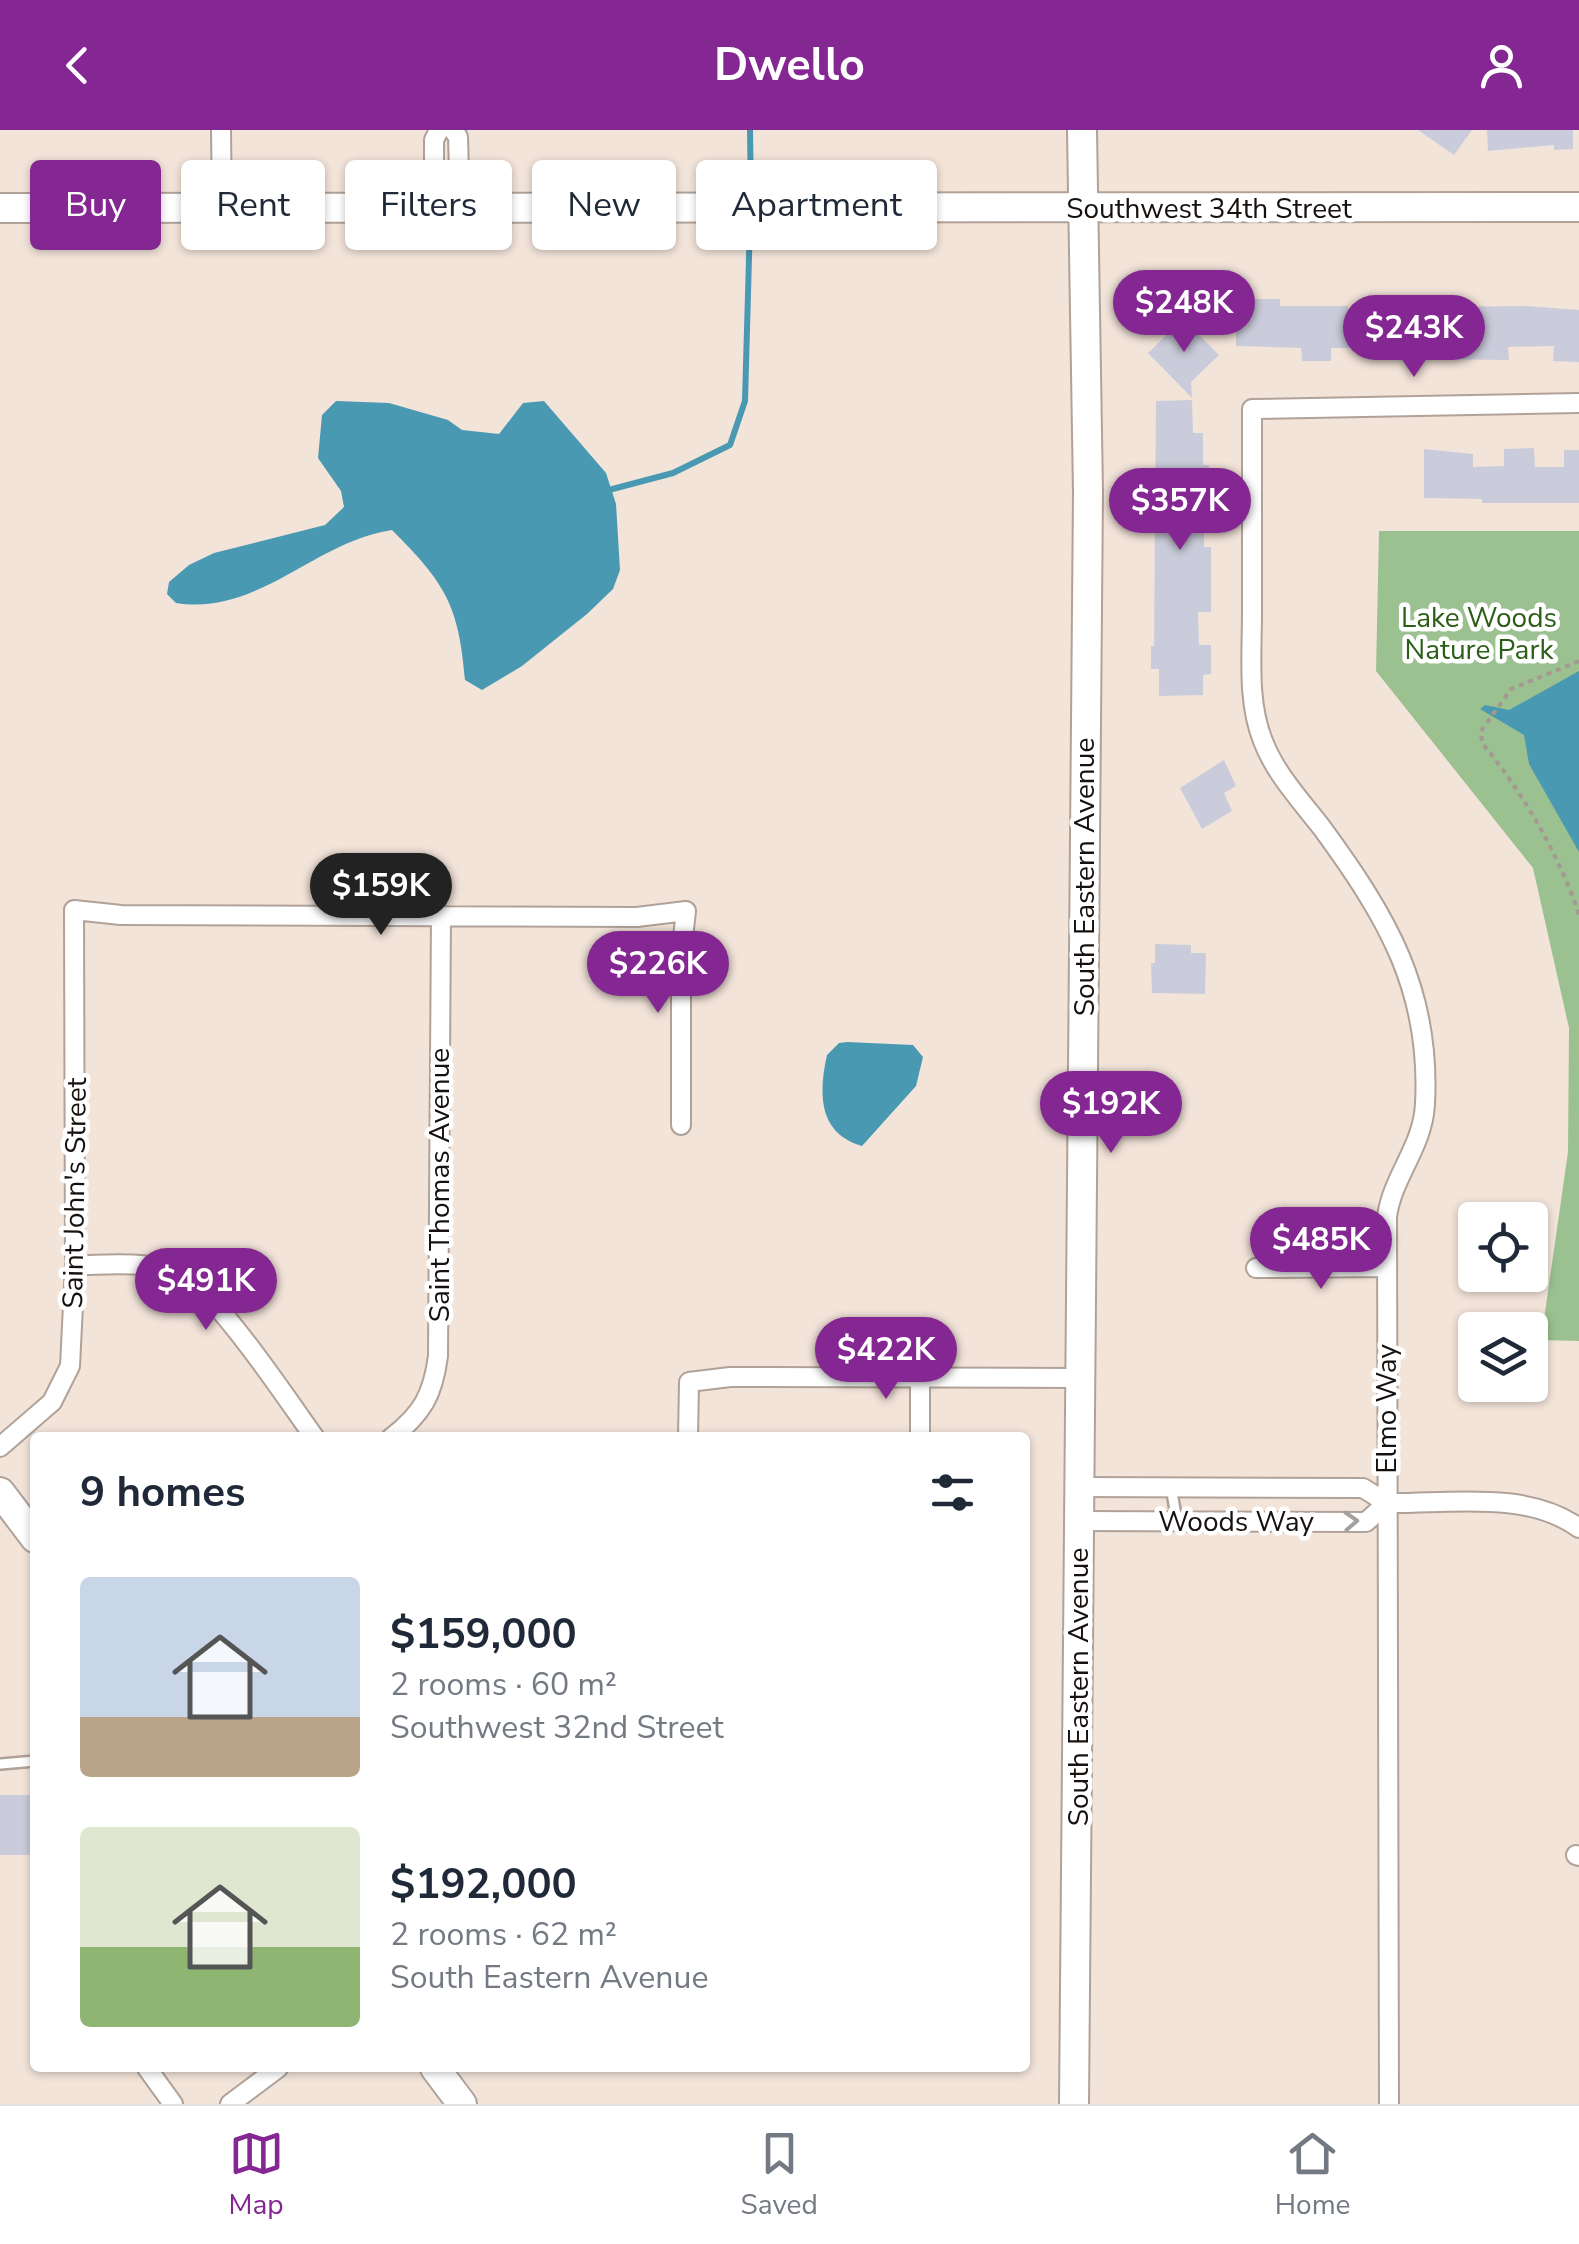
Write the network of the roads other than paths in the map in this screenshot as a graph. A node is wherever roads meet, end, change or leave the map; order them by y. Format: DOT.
graph roads {
  1 [pos="221,130"];
  2 [pos="440,130"];
  3 [pos="453,130"];
  4 [pos="1082,130"];
  5 [pos="221,160"];
  6 [pos="438,160"];
  7 [pos="454,160"];
  8 [pos="1579,207"];
  9 [pos="0,208"];
  10 [pos="181,208"];
  11 [pos="512,208"];
  12 [pos="1081,208"];
  13 [pos="1579,404"];
  14 [pos="441,915"];
  15 [pos="681,1124"];
  16 [pos="75,1265"];
  17 [pos="1387,1266"];
  18 [pos="1256,1268"];
  19 [pos="920,1378"];
  20 [pos="1080,1378"];
  21 [pos="309,1432"];
  22 [pos="398,1432"];
  23 [pos="688,1432"];
  24 [pos="920,1432"];
  25 [pos="0,1447"];
  26 [pos="1079,1488"];
  27 [pos="1171,1488"];
  28 [pos="0,1492"];
  29 [pos="1386,1503"];
  30 [pos="1079,1521"];
  31 [pos="1177,1521"];
  32 [pos="1579,1528"];
  33 [pos="30,1531"];
  34 [pos="30,1761"];
  35 [pos="0,1764"];
  36 [pos="150,2072"];
  37 [pos="273,2072"];
  38 [pos="438,2072"];
  39 [pos="173,2104"];
  40 [pos="230,2104"];
  41 [pos="462,2104"];
  42 [pos="1074,2104"];
  43 [pos="1389,2104"];
  1 -- 5 [label="street"];
  2 -- 6 [label="street"];
  3 -- 7 [label="street"];
  4 -- 12 [label="street, South Eastern Avenue"];
  8 -- 12 [label="street, Southwest 34th Street"];
  9 -- 10 [label="street, Southwest 34th Street"];
  11 -- 12 [label="street, Southwest 34th Street"];
  12 -- 20 [label="street, South Eastern Avenue"];
  13 -- 17 [label="street, Elmo Way"];
  14 -- 15 [label="street"];
  14 -- 16 [label="street, Saint John's Street"];
  14 -- 22 [label="street, Saint Thomas Avenue"];
  16 -- 21 [label="street"];
  16 -- 25 [label="street, Saint John's Street"];
  17 -- 18 [label="street"];
  17 -- 29 [label="street, Elmo Way"];
  19 -- 20 [label="street"];
  19 -- 23 [label="street"];
  19 -- 24 [label="street"];
  20 -- 26 [label="street, South Eastern Avenue"];
  26 -- 27 [label="street, Woods Way"];
  26 -- 30 [label="street, South Eastern Avenue"];
  27 -- 29 [label="street, Woods Way"];
  27 -- 31 [label="lane"];
  28 -- 33 [label="street"];
  31 -- 29 [label="street, Woods Way, one-way"];
  29 -- 32 [label="street, Woods Way"];
  29 -- 43 [label="street, Elmo Way"];
  30 -- 31 [label="street, Woods Way"];
  30 -- 42 [label="street, South Eastern Avenue"];
  34 -- 35 [label="lane"];
  36 -- 39 [label="street"];
  37 -- 40 [label="street"];
  38 -- 41 [label="street"];
}
